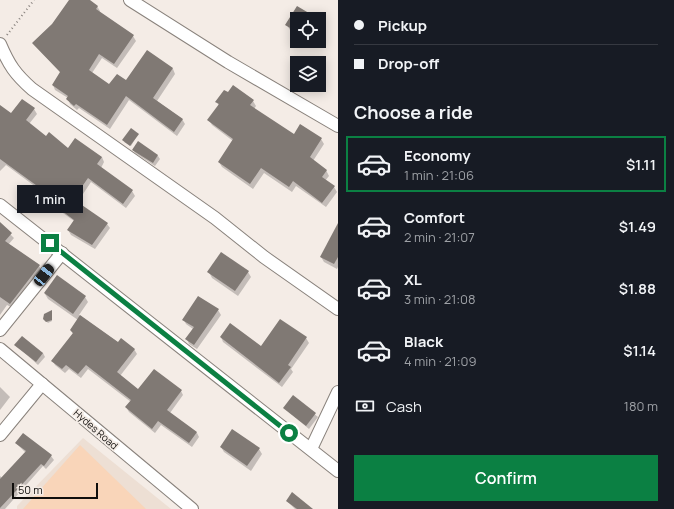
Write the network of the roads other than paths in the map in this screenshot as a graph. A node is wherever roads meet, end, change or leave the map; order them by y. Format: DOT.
graph roads {
  1 [pos="130,0"];
  2 [pos="0,44"];
  3 [pos="338,126"];
  4 [pos="0,205"];
  5 [pos="62,253"];
  6 [pos="338,309"];
  7 [pos="0,330"];
  8 [pos="0,349"];
  9 [pos="42,384"];
  10 [pos="338,392"];
  11 [pos="0,435"];
  12 [pos="311,450"];
  13 [pos="338,471"];
  14 [pos="192,509"];
  1 -- 3 [label="street"];
  2 -- 6 [label="street"];
  4 -- 5 [label="street"];
  5 -- 7 [label="street"];
  5 -- 12 [label="street"];
  8 -- 9 [label="street, Hydes Road"];
  9 -- 11 [label="street"];
  9 -- 14 [label="street, Hydes Road"];
  10 -- 12 [label="street"];
  12 -- 13 [label="street"];
}
